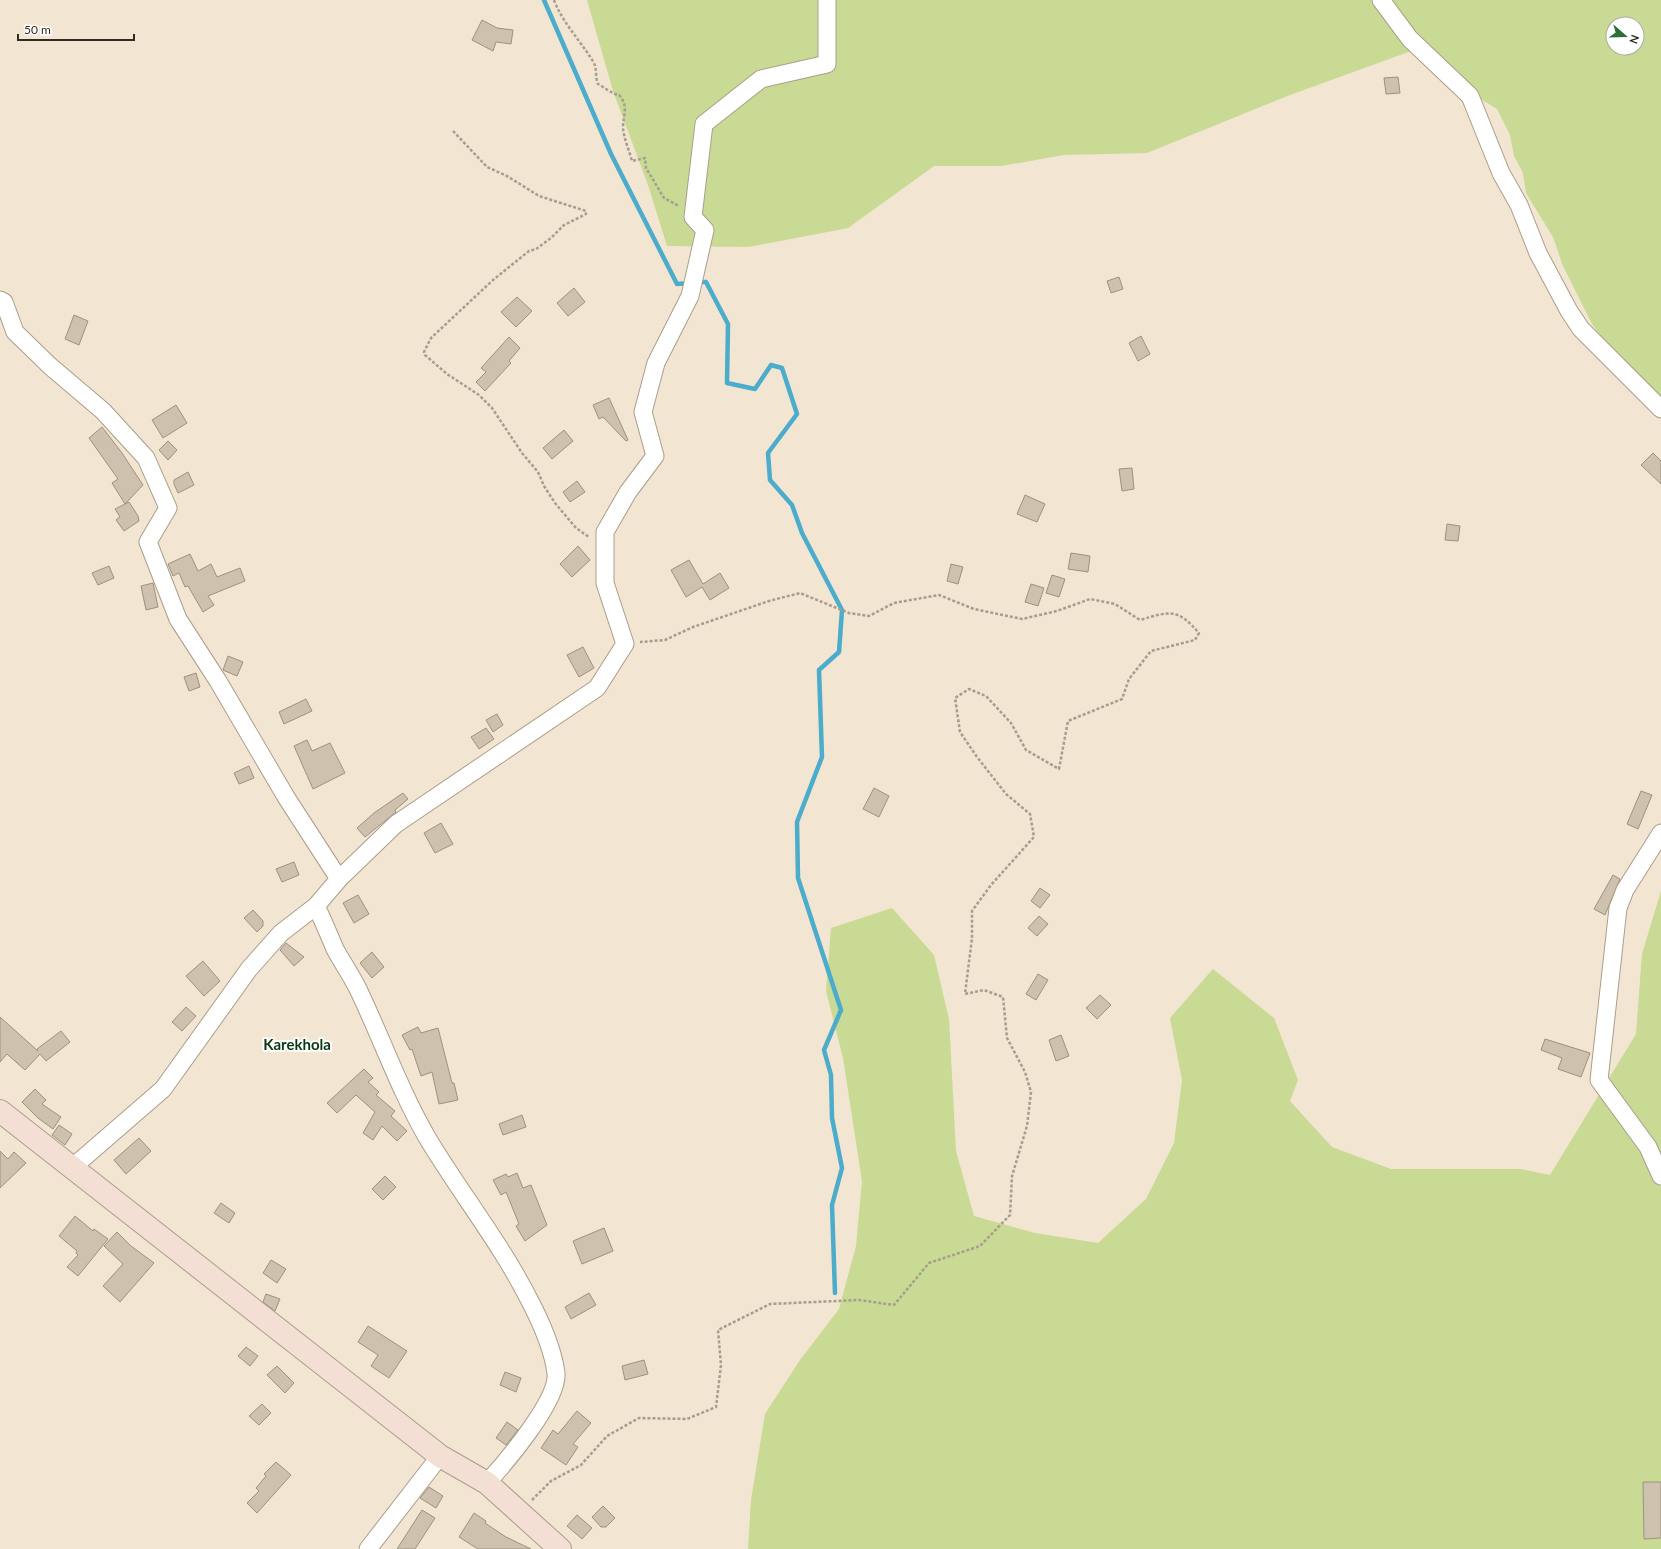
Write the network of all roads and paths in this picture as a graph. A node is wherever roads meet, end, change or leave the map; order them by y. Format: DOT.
graph roads {
  1 [pos="554,0"];
  2 [pos="827,0"];
  3 [pos="1381,0"];
  4 [pos="453,131"];
  5 [pos="693,217"];
  6 [pos="0,300"];
  7 [pos="1661,409"];
  8 [pos="605,542"];
  9 [pos="625,644"];
  10 [pos="1661,833"];
  11 [pos="339,879"];
  12 [pos="316,906"];
  13 [pos="0,1111"];
  14 [pos="73,1167"];
  15 [pos="1661,1176"];
  16 [pos="440,1456"];
  17 [pos="487,1483"];
  18 [pos="519,1513"];
  19 [pos="368,1549"];
  20 [pos="560,1549"];
  1 -- 5 [label="path"];
  2 -- 5 [label="street"];
  3 -- 7 [label="street"];
  4 -- 8 [label="path"];
  5 -- 8 [label="street"];
  6 -- 11 [label="street"];
  8 -- 9 [label="street"];
  9 -- 11 [label="street"];
  9 -- 18 [label="path"];
  10 -- 15 [label="street"];
  11 -- 12 [label="street"];
  12 -- 14 [label="street"];
  12 -- 17 [label="street"];
  13 -- 14 [label="street"];
  14 -- 16 [label="street"];
  16 -- 17 [label="street"];
  16 -- 19 [label="street"];
  17 -- 18 [label="street"];
  18 -- 20 [label="street"];
}
